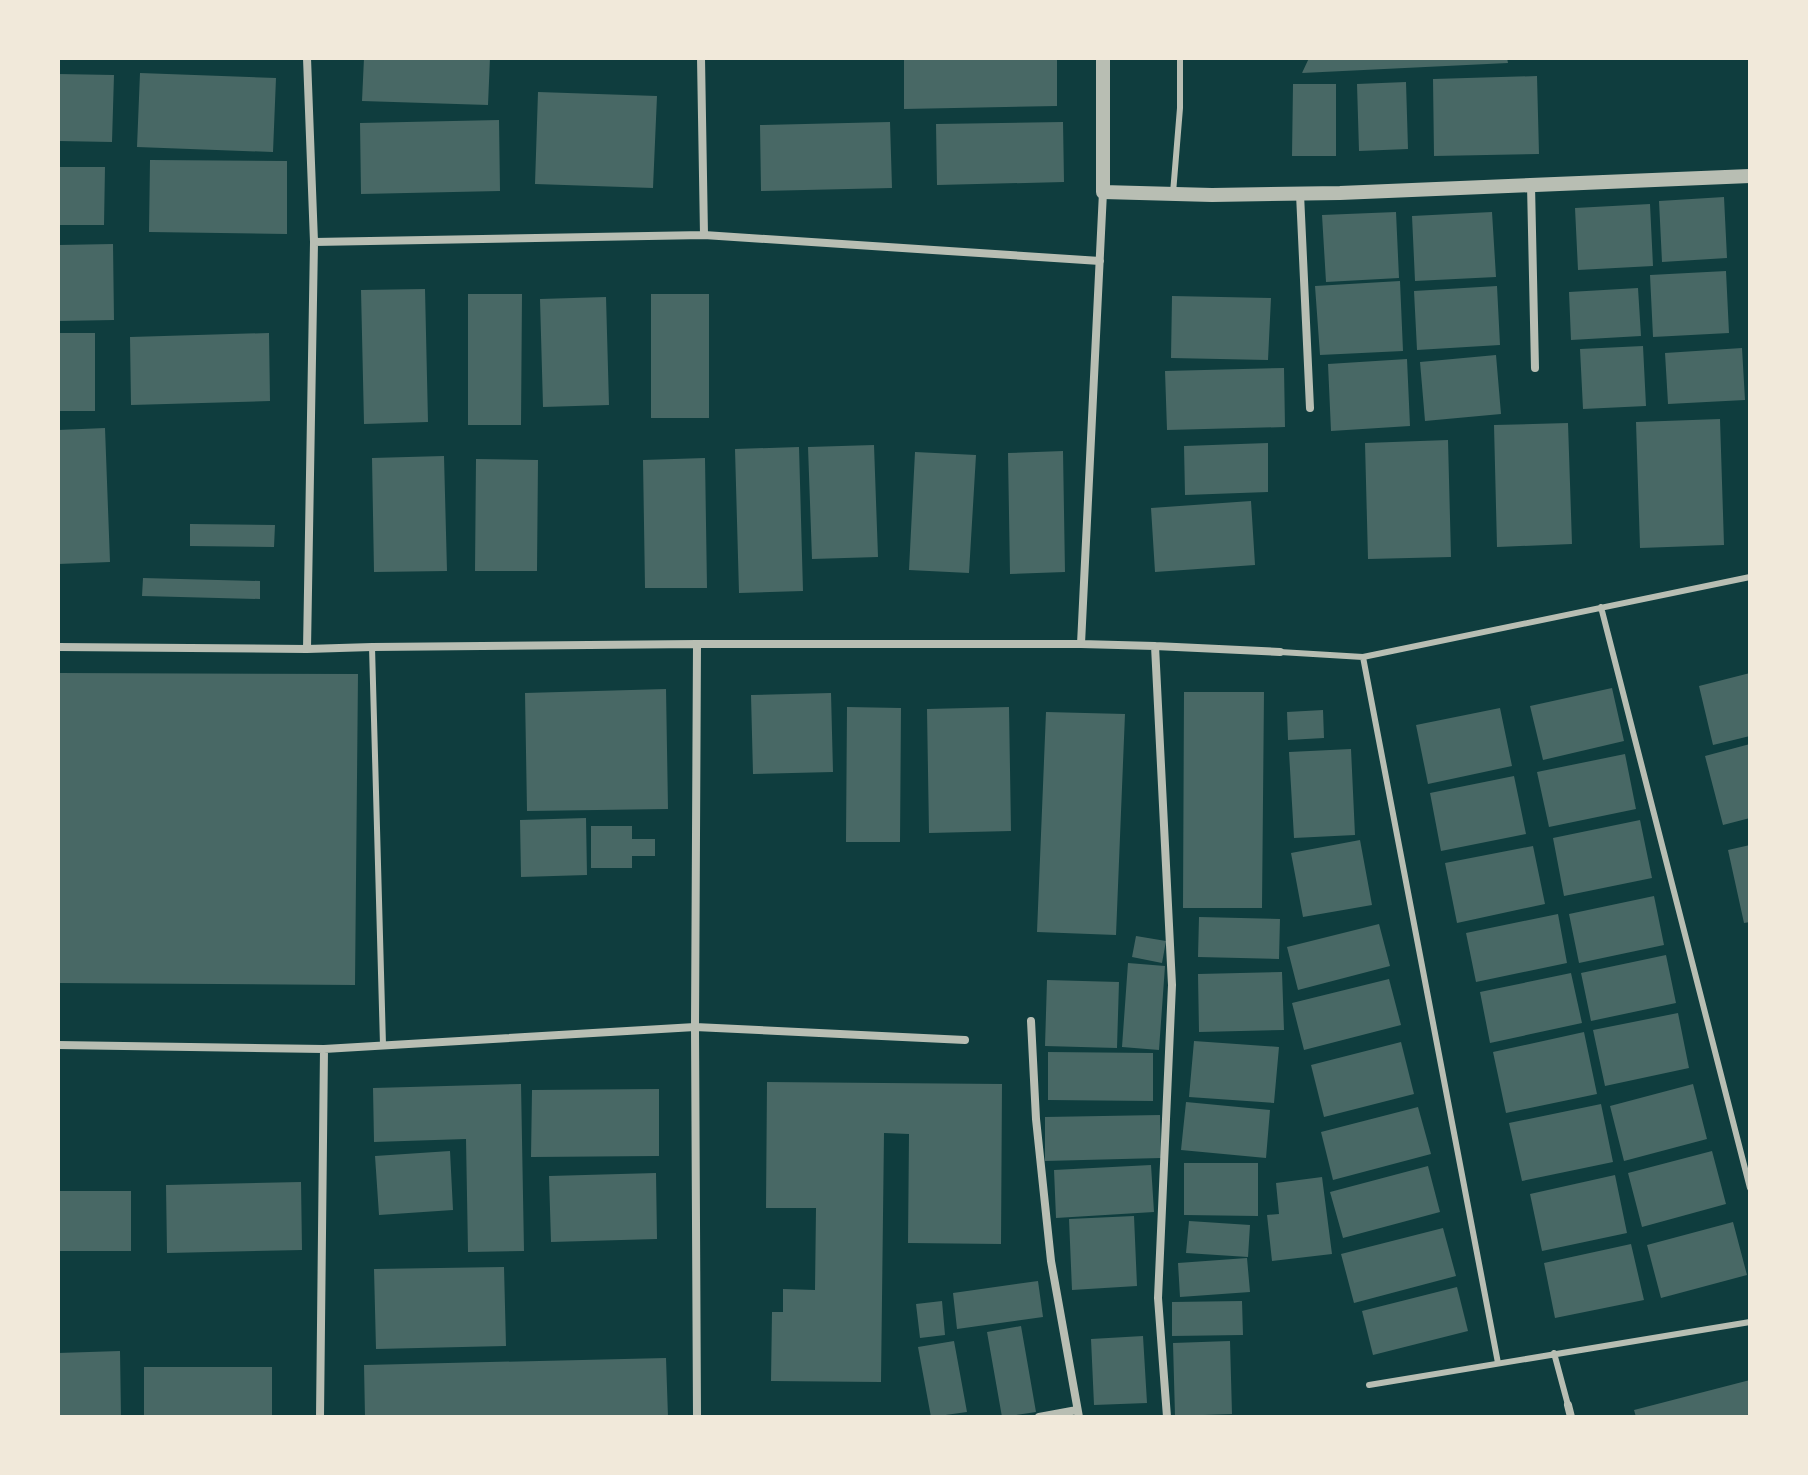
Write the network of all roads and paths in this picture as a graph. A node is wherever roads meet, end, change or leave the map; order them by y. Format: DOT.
graph roads {
  1 [pos="307,58"];
  2 [pos="701,58"];
  3 [pos="1103,58"];
  4 [pos="1180,58"];
  5 [pos="1750,176"];
  6 [pos="1531,185"];
  7 [pos="1103,192"];
  8 [pos="1173,193"];
  9 [pos="1300,194"];
  10 [pos="704,235"];
  11 [pos="314,242"];
  12 [pos="1100,261"];
  13 [pos="1535,368"];
  14 [pos="1310,408"];
  15 [pos="1750,577"];
  16 [pos="1601,607"];
  17 [pos="697,644"];
  18 [pos="1081,644"];
  19 [pos="1155,646"];
  20 [pos="58,647"];
  21 [pos="372,647"];
  22 [pos="307,649"];
  23 [pos="1280,652"];
  24 [pos="1363,657"];
  25 [pos="1031,1021"];
  26 [pos="695,1027"];
  27 [pos="965,1040"];
  28 [pos="58,1045"];
  29 [pos="383,1045"];
  30 [pos="324,1049"];
  31 [pos="1750,1188"];
  32 [pos="1750,1322"];
  33 [pos="1554,1353"];
  34 [pos="1498,1363"];
  35 [pos="1369,1385"];
  36 [pos="1568,1405"];
  37 [pos="1078,1414"];
  38 [pos="320,1417"];
  39 [pos="697,1417"];
  40 [pos="1039,1417"];
  41 [pos="1167,1417"];
  42 [pos="1571,1417"];
  1 -- 11 [label="street"];
  2 -- 10 [label="street"];
  3 -- 7 [label="street"];
  4 -- 8 [label="lane"];
  5 -- 6 [label="street"];
  6 -- 9 [label="street"];
  6 -- 13 [label="street"];
  7 -- 8 [label="street"];
  7 -- 12 [label="street"];
  8 -- 9 [label="street"];
  9 -- 14 [label="street"];
  10 -- 11 [label="street"];
  10 -- 12 [label="street"];
  11 -- 22 [label="street"];
  12 -- 18 [label="street"];
  15 -- 16 [label="lane"];
  16 -- 24 [label="lane"];
  16 -- 31 [label="lane"];
  17 -- 18 [label="street"];
  17 -- 21 [label="street"];
  17 -- 26 [label="street"];
  18 -- 19 [label="street"];
  19 -- 23 [label="street"];
  19 -- 41 [label="street"];
  20 -- 22 [label="street"];
  21 -- 22 [label="street"];
  21 -- 29 [label="lane"];
  23 -- 24 [label="lane"];
  24 -- 34 [label="lane"];
  25 -- 37 [label="street"];
  26 -- 27 [label="street"];
  26 -- 29 [label="street"];
  26 -- 39 [label="street"];
  28 -- 30 [label="street"];
  29 -- 30 [label="street"];
  30 -- 38 [label="street"];
  32 -- 33 [label="lane"];
  33 -- 34 [label="lane"];
  33 -- 36 [label="lane"];
  34 -- 35 [label="lane"];
  36 -- 42 [label="street"];
  37 -- 40 [label="street"];
}
